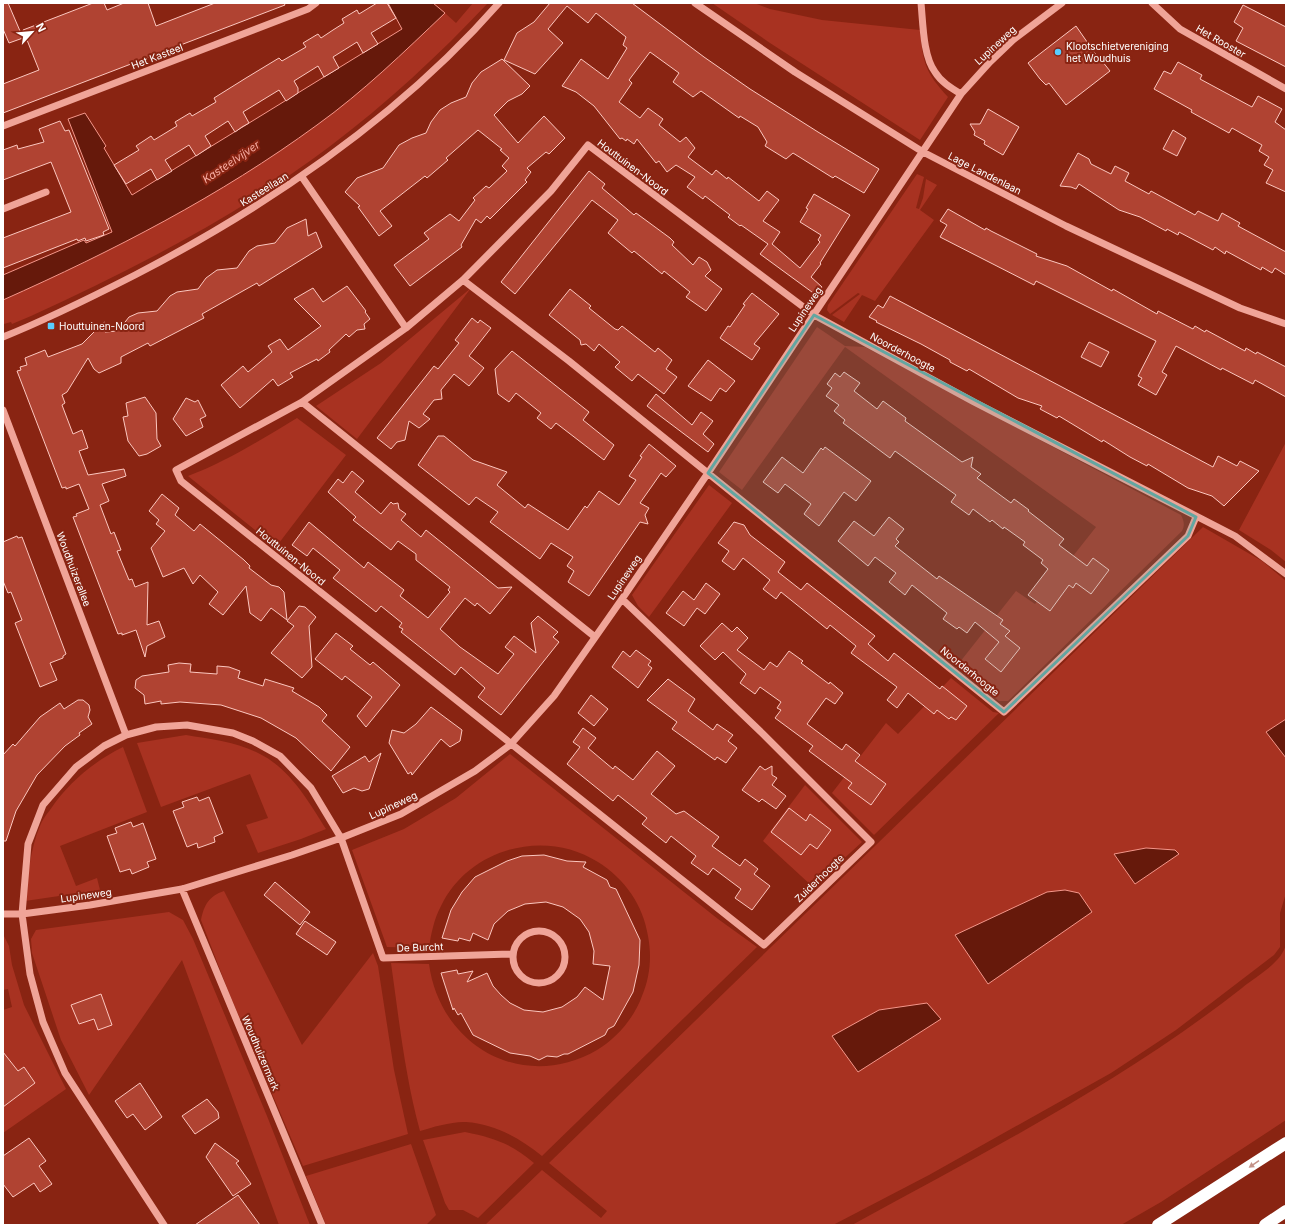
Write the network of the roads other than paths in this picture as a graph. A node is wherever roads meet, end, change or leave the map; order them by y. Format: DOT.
graph roads {
  1 [pos="316,3"];
  2 [pos="499,3"];
  3 [pos="695,3"];
  4 [pos="921,3"];
  5 [pos="1062,3"];
  6 [pos="1152,3"];
  7 [pos="1286,89"];
  8 [pos="961,94"];
  9 [pos="3,126"];
  10 [pos="923,152"];
  11 [pos="302,177"];
  12 [pos="46,192"];
  13 [pos="3,209"];
  14 [pos="463,280"];
  15 [pos="814,315"];
  16 [pos="1286,324"];
  17 [pos="406,328"];
  18 [pos="3,337"];
  19 [pos="302,402"];
  20 [pos="3,410"];
  21 [pos="708,473"];
  22 [pos="1196,517"];
  23 [pos="1286,574"];
  24 [pos="622,599"];
  25 [pos="595,636"];
  26 [pos="126,735"];
  27 [pos="510,745"];
  28 [pos="341,838"];
  29 [pos="182,888"];
  30 [pos="3,914"];
  31 [pos="22,914"];
  32 [pos="513,954"];
  33 [pos="1286,1143"];
  34 [pos="1286,1211"];
  35 [pos="164,1225"];
  36 [pos="322,1225"];
  37 [pos="1158,1225"];
  38 [pos="1265,1225"];
  1 -- 9 [label="street, Het Kasteel"];
  2 -- 11 [label="street, Kasteellaan"];
  3 -- 10 [label="street, Lage Landenlaan"];
  4 -- 8 [label="street"];
  5 -- 8 [label="street, Lupineweg"];
  6 -- 7 [label="street, Het Rooster"];
  8 -- 10 [label="street, Lupineweg"];
  10 -- 15 [label="street, Lupineweg"];
  10 -- 16 [label="street, Lage Landenlaan"];
  11 -- 17 [label="street"];
  11 -- 18 [label="street, Kasteellaan"];
  12 -- 13 [label="street"];
  14 -- 15 [label="street, Houttuinen-Noord"];
  14 -- 17 [label="street, Houttuinen-Noord"];
  14 -- 21 [label="street"];
  15 -- 21 [label="street, Lupineweg"];
  15 -- 22 [label="street, Noorderhoogte"];
  17 -- 19 [label="street, Houttuinen-Noord"];
  19 -- 25 [label="street"];
  19 -- 27 [label="street, Houttuinen-Noord"];
  20 -- 26 [label="street, Woudhuizerallee"];
  21 -- 22 [label="street, Noorderhoogte"];
  21 -- 24 [label="street, Lupineweg"];
  22 -- 23 [label="street, Noorderhoogte"];
  24 -- 25 [label="street, Lupineweg"];
  24 -- 27 [label="street, Zuiderhoogte"];
  25 -- 27 [label="street, Lupineweg"];
  26 -- 28 [label="street"];
  26 -- 31 [label="street"];
  27 -- 28 [label="street, Lupineweg"];
  28 -- 29 [label="street, Lupineweg"];
  28 -- 32 [label="street, De Burcht"];
  29 -- 31 [label="street, Lupineweg"];
  29 -- 36 [label="street, Woudhuizermark"];
  30 -- 31 [label="street, Lupineweg"];
  31 -- 35 [label="street"];
  32 -- 32 [label="street"];
  33 -- 37 [label="highway, one-way"];
  34 -- 38 [label="highway"];
}
